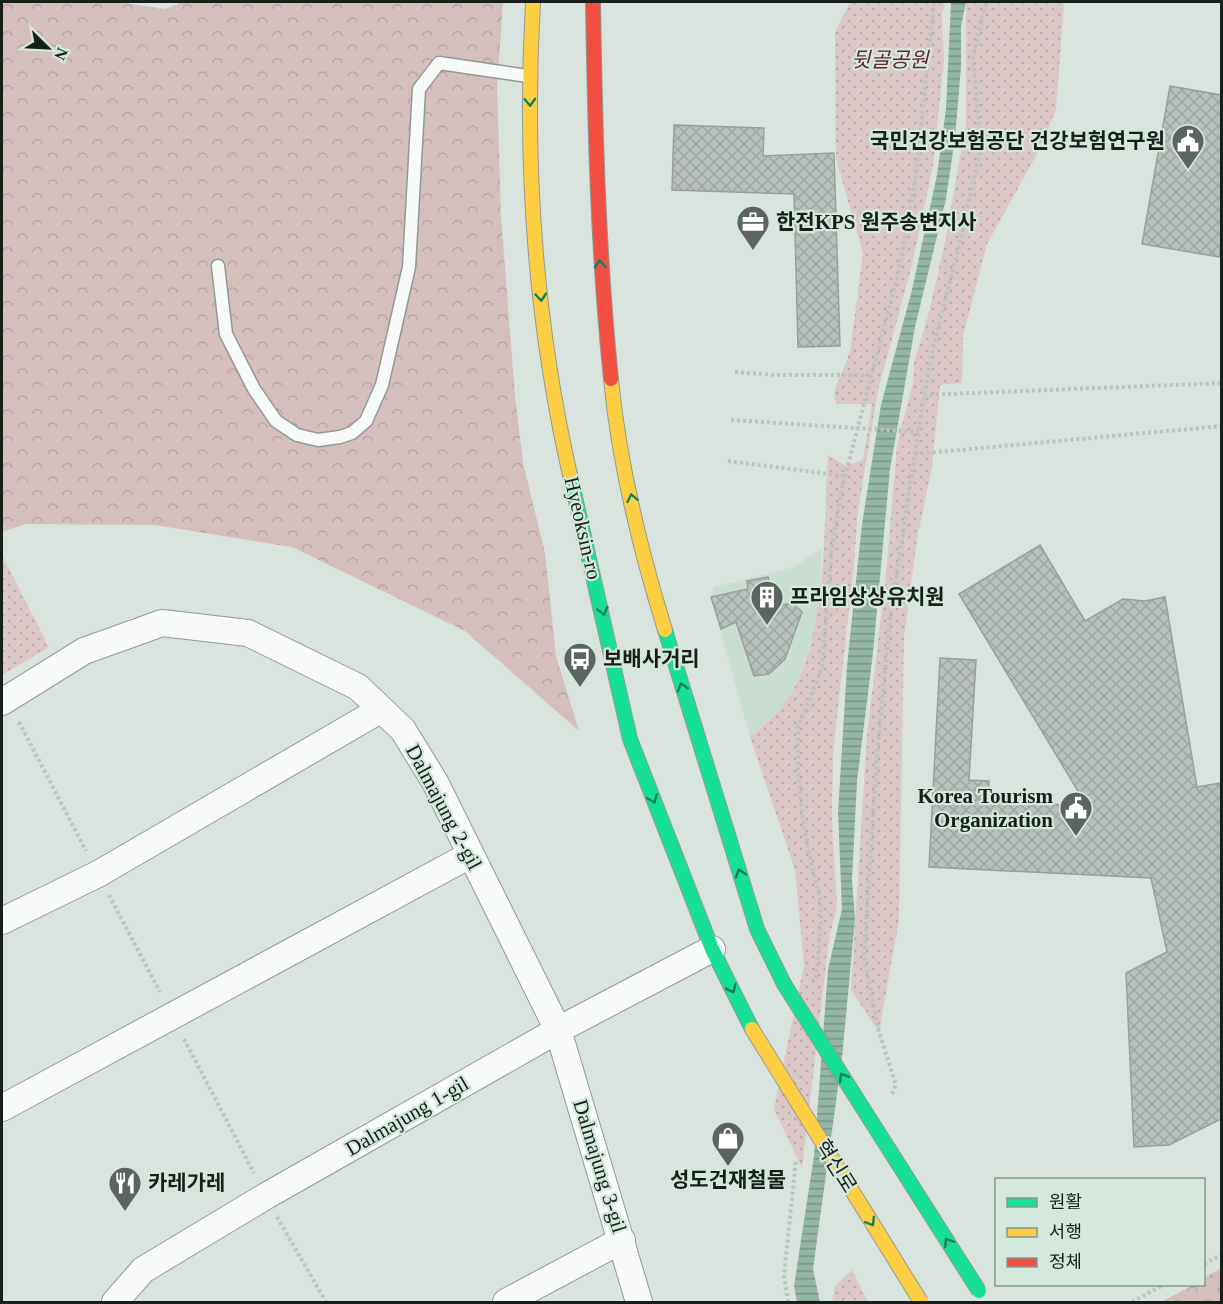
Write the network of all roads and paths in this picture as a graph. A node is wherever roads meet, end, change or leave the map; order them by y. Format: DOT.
graph roads {
  1 [pos="533,2"];
  2 [pos="593,2"];
  3 [pos="934,2"];
  4 [pos="986,2"];
  5 [pos="529,76"];
  6 [pos="218,266"];
  7 [pos="735,372"];
  8 [pos="870,375"];
  9 [pos="1221,383"];
  10 [pos="924,395"];
  11 [pos="731,420"];
  12 [pos="1221,426"];
  13 [pos="918,432"];
  14 [pos="915,454"];
  15 [pos="728,461"];
  16 [pos="845,476"];
  17 [pos="2,702"];
  18 [pos="380,710"];
  19 [pos="470,855"];
  20 [pos="2,921"];
  21 [pos="758,929"];
  22 [pos="739,937"];
  23 [pos="717,947"];
  24 [pos="815,983"];
  25 [pos="752,1029"];
  26 [pos="558,1030"];
  27 [pos="892,1094"];
  28 [pos="2,1108"];
  29 [pos="798,1147"];
  30 [pos="622,1240"];
  31 [pos="1221,1254"];
  32 [pos="1205,1263"];
  33 [pos="1161,1286"];
  34 [pos="983,1297"];
  35 [pos="115,1302"];
  36 [pos="506,1302"];
  37 [pos="639,1302"];
  38 [pos="788,1302"];
  39 [pos="921,1302"];
  40 [pos="1132,1302"];
  1 -- 5 [label="street, Hyeoksin-ro"];
  21 -- 2 [label="street, one-way"];
  3 -- 8 [label="path"];
  4 -- 10 [label="path"];
  5 -- 6 [label="lane"];
  5 -- 23 [label="street, Hyeoksin-ro, one-way"];
  7 -- 8 [label="path"];
  8 -- 16 [label="path"];
  9 -- 10 [label="path"];
  10 -- 13 [label="path"];
  11 -- 13 [label="path"];
  12 -- 14 [label="path"];
  13 -- 14 [label="path"];
  14 -- 27 [label="path"];
  15 -- 16 [label="path"];
  16 -- 24 [label="path"];
  17 -- 18 [label="street, Dalmajung 2-gil"];
  18 -- 19 [label="street, Dalmajung 2-gil"];
  18 -- 20 [label="street"];
  19 -- 26 [label="street, Dalmajung 2-gil"];
  19 -- 28 [label="street"];
  21 -- 22 [label="street"];
  34 -- 21 [label="street, one-way, bridge"];
  23 -- 25 [label="street, Hyeoksin-ro, one-way"];
  23 -- 26 [label="street, Dalmajung 1-gil"];
  25 -- 39 [label="street, 혁신로, one-way, bridge"];
  26 -- 30 [label="street, Dalmajung 3-gil"];
  26 -- 35 [label="street, Dalmajung 1-gil"];
  29 -- 38 [label="path"];
  30 -- 36 [label="street"];
  30 -- 37 [label="street, Dalmajung 3-gil"];
  31 -- 32 [label="path"];
  33 -- 40 [label="path"];
}
